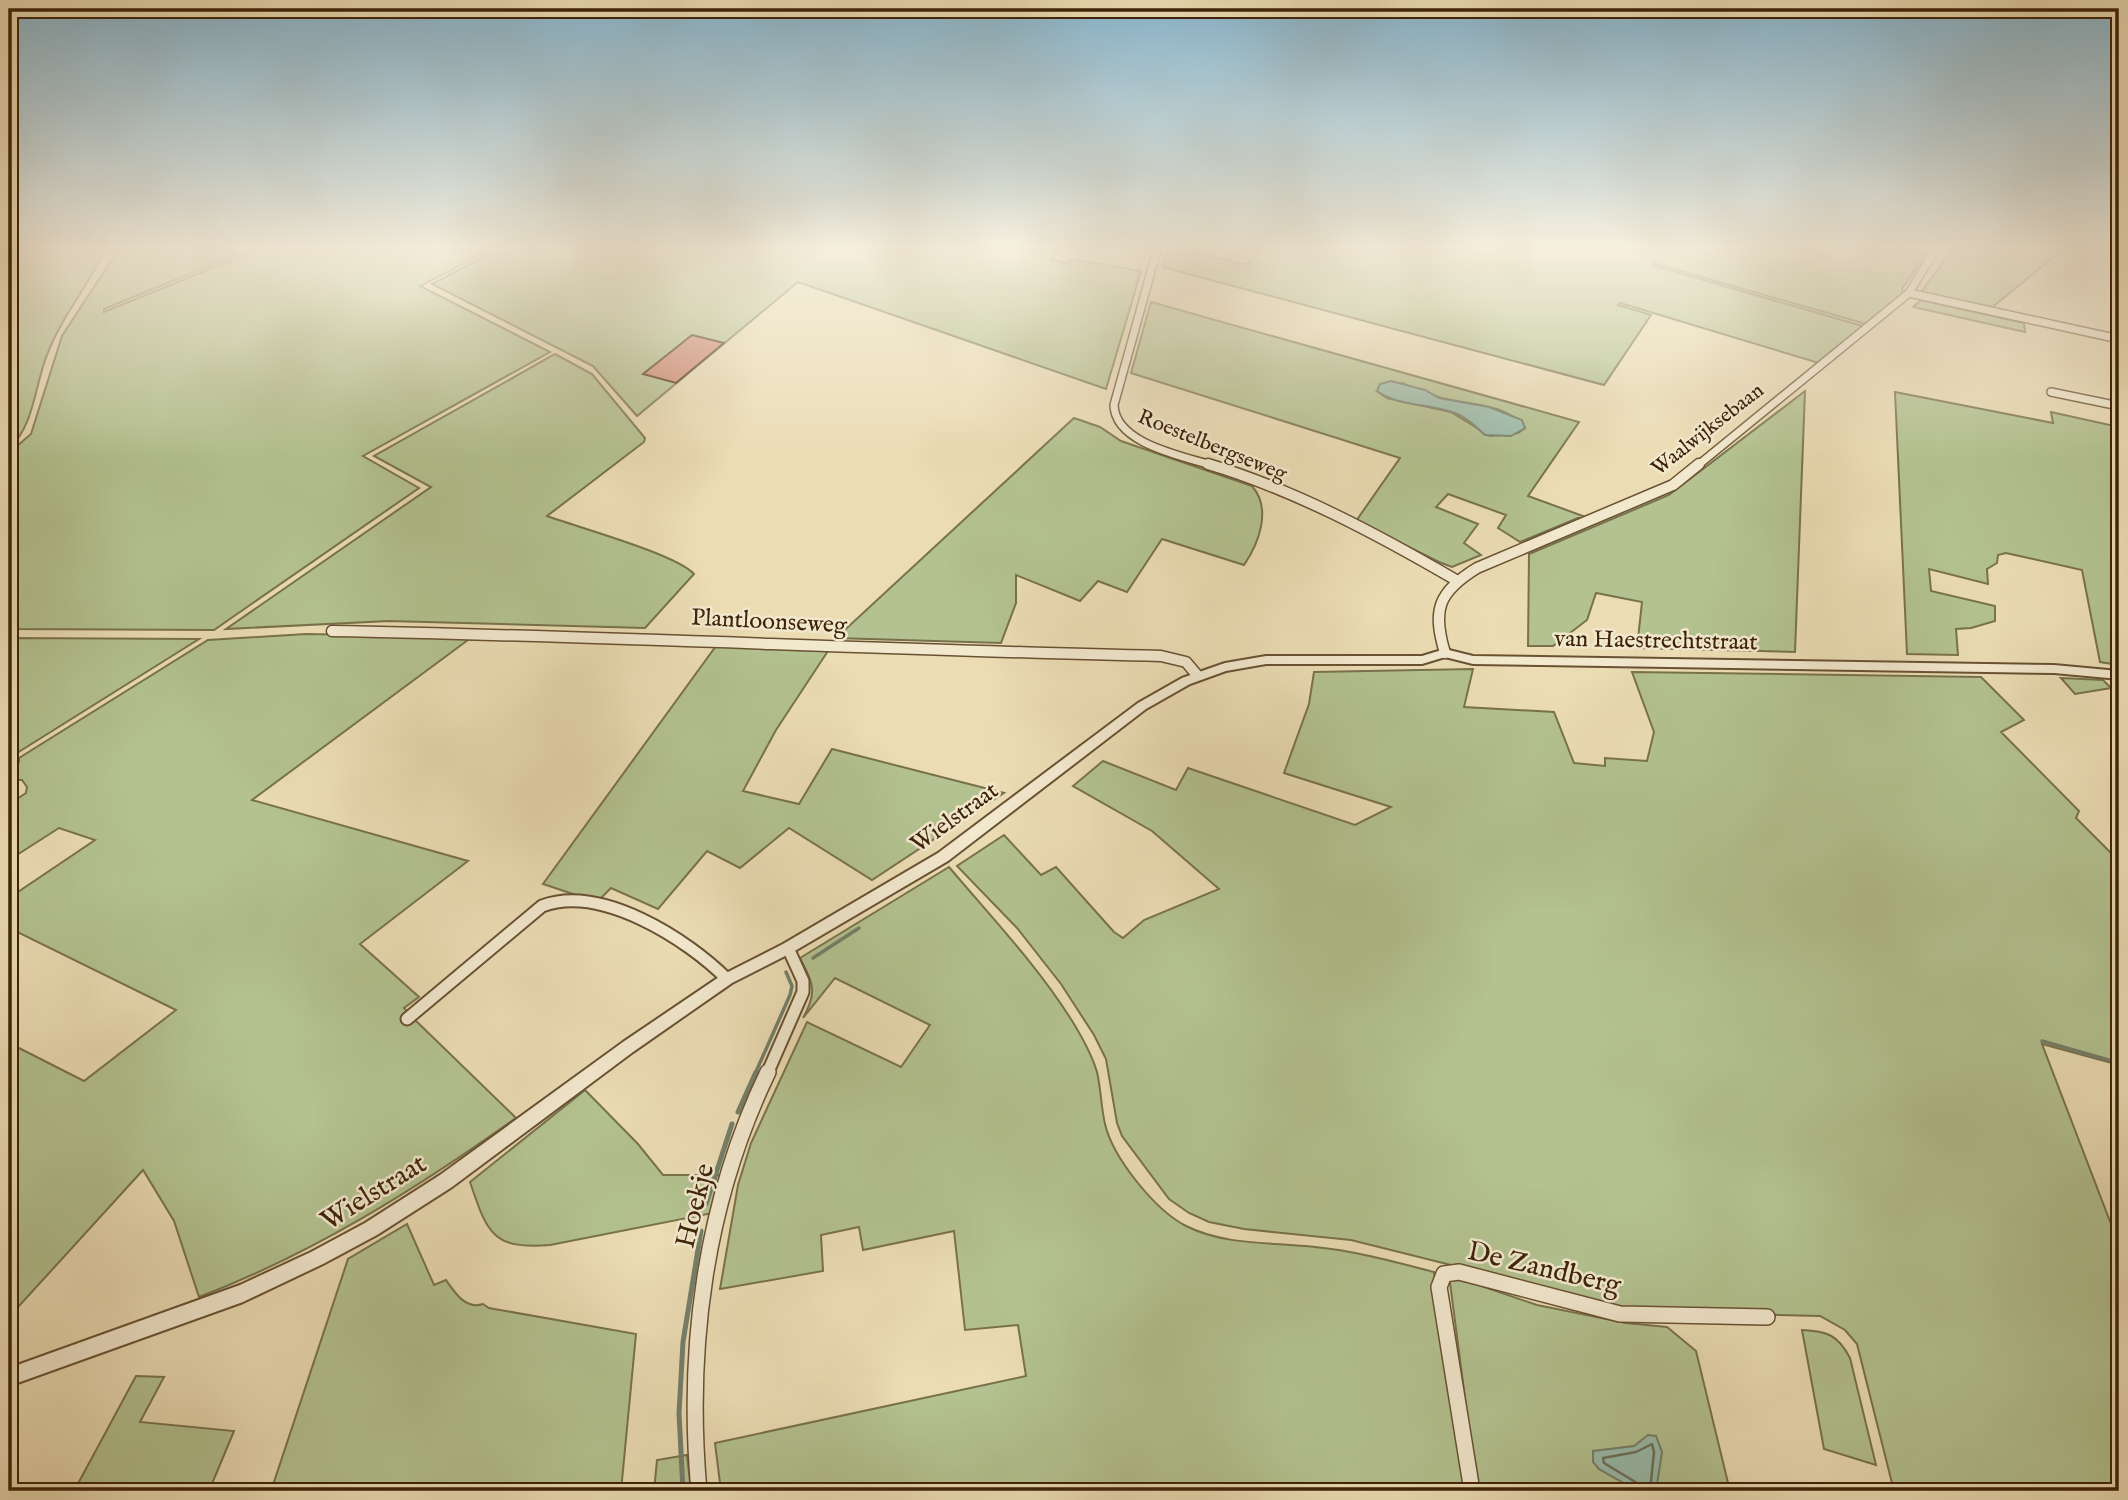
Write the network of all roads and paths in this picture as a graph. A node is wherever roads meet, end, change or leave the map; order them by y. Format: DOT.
graph roads {
  1 [pos="1138,320"];
  2 [pos="1876,320"];
  3 [pos="2032,320"];
  4 [pos="2119,339"];
  5 [pos="2051,392"];
  6 [pos="2119,406"];
  7 [pos="1456,580"];
  8 [pos="332,631"];
  9 [pos="1445,653"];
  10 [pos="1197,675"];
  11 [pos="2119,675"];
  12 [pos="788,948"];
  13 [pos="727,979"];
  14 [pos="407,1019"];
  15 [pos="1767,1317"];
  16 [pos="9,1377"];
  17 [pos="699,1491"];
  18 [pos="1472,1491"];
  1 -- 7 [label="street, Roestelbergseweg"];
  2 -- 7 [label="street, Waalwijksebaan"];
  3 -- 4 [label="street"];
  5 -- 6 [label="street"];
  7 -- 9 [label="street"];
  8 -- 10 [label="street, Plantloonseweg"];
  9 -- 10 [label="street, van Haestrechtstraat"];
  9 -- 11 [label="street, van Haestrechtstraat"];
  10 -- 12 [label="street, Wielstraat"];
  12 -- 13 [label="street, Wielstraat"];
  12 -- 17 [label="street, Hoekje"];
  13 -- 14 [label="street"];
  13 -- 16 [label="street, Wielstraat"];
  15 -- 18 [label="street, De Zandberg"];
}
